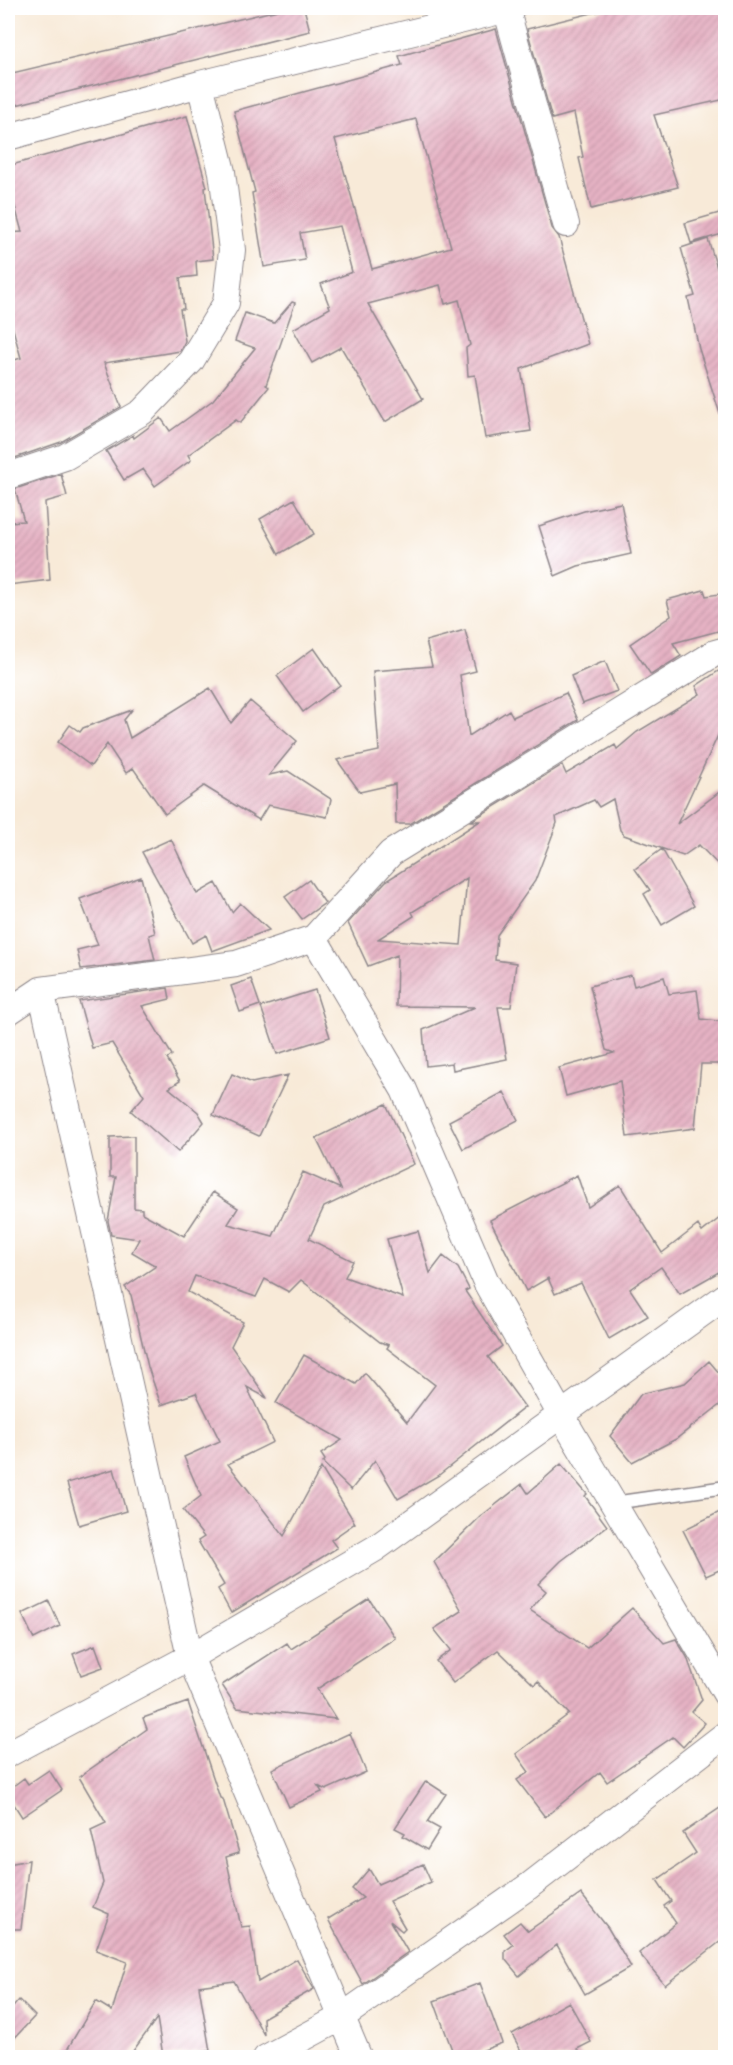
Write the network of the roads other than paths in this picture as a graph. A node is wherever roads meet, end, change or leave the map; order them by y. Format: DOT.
graph roads {
  1 [pos="508,8"];
  2 [pos="200,84"];
  3 [pos="8,137"];
  4 [pos="566,224"];
  5 [pos="8,476"];
  6 [pos="726,650"];
  7 [pos="314,938"];
  8 [pos="41,990"];
  9 [pos="8,1012"];
  10 [pos="726,1296"];
  11 [pos="561,1415"];
  12 [pos="726,1487"];
  13 [pos="613,1503"];
  14 [pos="190,1657"];
  15 [pos="726,1694"];
  16 [pos="726,1734"];
  17 [pos="8,1754"];
  18 [pos="340,2018"];
  19 [pos="266,2058"];
  20 [pos="359,2058"];
  1 -- 2 [label="street"];
  1 -- 4 [label="street"];
  2 -- 3 [label="street"];
  2 -- 5 [label="street"];
  6 -- 7 [label="street"];
  7 -- 8 [label="street"];
  7 -- 11 [label="street"];
  8 -- 9 [label="street"];
  8 -- 14 [label="street"];
  10 -- 11 [label="street"];
  11 -- 13 [label="street"];
  11 -- 14 [label="street"];
  12 -- 13 [label="lane"];
  13 -- 15 [label="street"];
  14 -- 17 [label="street"];
  14 -- 18 [label="street"];
  16 -- 18 [label="street"];
  18 -- 19 [label="street"];
  18 -- 20 [label="street"];
}
